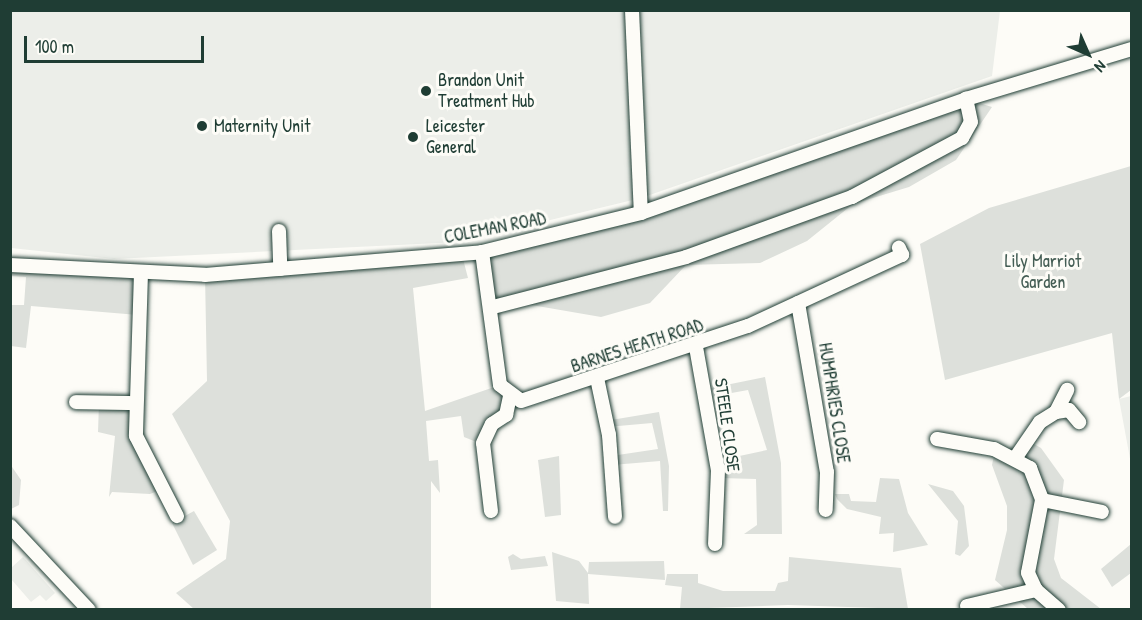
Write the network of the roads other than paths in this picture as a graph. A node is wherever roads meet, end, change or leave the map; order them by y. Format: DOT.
graph roads {
  1 [pos="632,10"];
  2 [pos="1131,49"];
  3 [pos="966,99"];
  4 [pos="641,213"];
  5 [pos="279,231"];
  6 [pos="899,248"];
  7 [pos="482,252"];
  8 [pos="10,265"];
  9 [pos="280,269"];
  10 [pos="141,273"];
  11 [pos="798,303"];
  12 [pos="492,307"];
  13 [pos="696,347"];
  14 [pos="597,378"];
  15 [pos="1068,390"];
  16 [pos="510,396"];
  17 [pos="76,402"];
  18 [pos="135,403"];
  19 [pos="1056,412"];
  20 [pos="1078,422"];
  21 [pos="937,440"];
  22 [pos="1016,457"];
  23 [pos="1042,500"];
  24 [pos="487,508"];
  25 [pos="826,510"];
  26 [pos="1102,512"];
  27 [pos="177,516"];
  28 [pos="615,517"];
  29 [pos="10,526"];
  30 [pos="715,544"];
  31 [pos="1036,590"];
  32 [pos="967,606"];
  33 [pos="89,609"];
  34 [pos="1059,609"];
  1 -- 4 [label="street"];
  2 -- 3 [label="street, COLEMAN ROAD"];
  3 -- 4 [label="street, COLEMAN ROAD"];
  3 -- 12 [label="street"];
  4 -- 7 [label="street, COLEMAN ROAD"];
  5 -- 9 [label="street"];
  6 -- 11 [label="street, BARNES HEATH ROAD"];
  7 -- 9 [label="street, COLEMAN ROAD"];
  7 -- 12 [label="street"];
  8 -- 10 [label="street, COLEMAN ROAD"];
  9 -- 10 [label="street, COLEMAN ROAD"];
  10 -- 18 [label="street"];
  11 -- 13 [label="street, BARNES HEATH ROAD"];
  11 -- 25 [label="street, HUMPHRIES CLOSE"];
  12 -- 16 [label="street"];
  13 -- 14 [label="street, BARNES HEATH ROAD"];
  13 -- 30 [label="street, STEELE CLOSE"];
  14 -- 16 [label="street, BARNES HEATH ROAD"];
  14 -- 28 [label="street"];
  15 -- 19 [label="street"];
  16 -- 24 [label="street"];
  17 -- 18 [label="street"];
  18 -- 27 [label="street"];
  19 -- 20 [label="street"];
  19 -- 22 [label="street"];
  21 -- 22 [label="street"];
  22 -- 23 [label="street"];
  23 -- 26 [label="street"];
  23 -- 31 [label="street"];
  29 -- 33 [label="street"];
  31 -- 32 [label="street"];
  31 -- 34 [label="street"];
}
